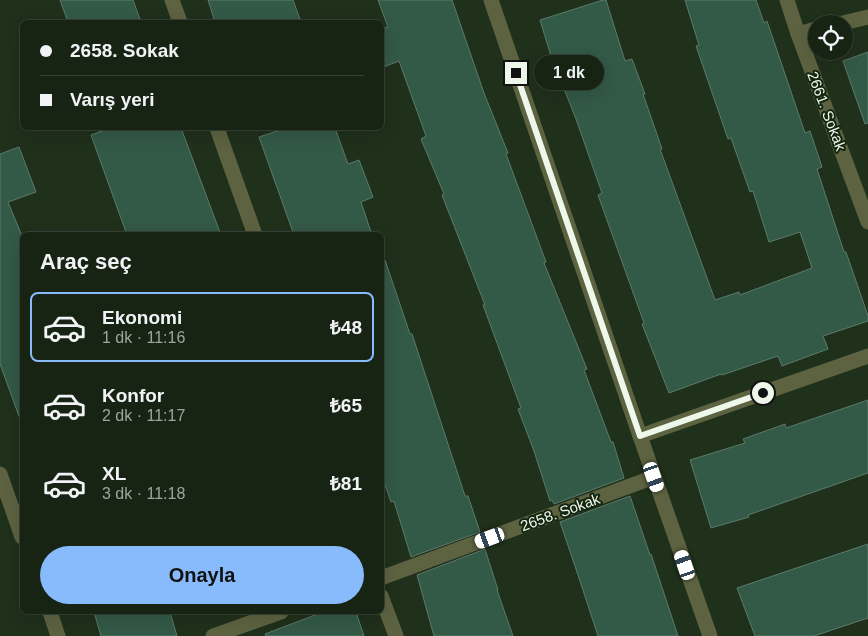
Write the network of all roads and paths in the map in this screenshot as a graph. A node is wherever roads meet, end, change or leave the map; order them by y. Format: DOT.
graph roads {
  1 [pos="172,0"];
  2 [pos="491,0"];
  3 [pos="787,0"];
  4 [pos="868,17"];
  5 [pos="179,20"];
  6 [pos="853,21"];
  7 [pos="808,31"];
  8 [pos="798,34"];
  9 [pos="218,130"];
  10 [pos="868,222"];
  11 [pos="253,232"];
  12 [pos="868,356"];
  13 [pos="640,436"];
  14 [pos="0,474"];
  15 [pos="654,477"];
  16 [pos="20,531"];
  17 [pos="384,577"];
  18 [pos="384,604"];
  19 [pos="51,614"];
  20 [pos="275,614"];
  21 [pos="58,636"];
  22 [pos="213,636"];
  23 [pos="396,636"];
  24 [pos="710,636"];
  1 -- 5 [label="street"];
  2 -- 13 [label="street"];
  3 -- 8 [label="street, 2661. Sokak"];
  4 -- 6 [label="street"];
  7 -- 8 [label="street"];
  8 -- 10 [label="street, 2661. Sokak"];
  9 -- 11 [label="street"];
  12 -- 13 [label="street"];
  13 -- 15 [label="street"];
  14 -- 16 [label="street"];
  15 -- 17 [label="street, 2658. Sokak"];
  15 -- 24 [label="street"];
  18 -- 23 [label="street"];
  19 -- 21 [label="street"];
  20 -- 22 [label="street"];
}
